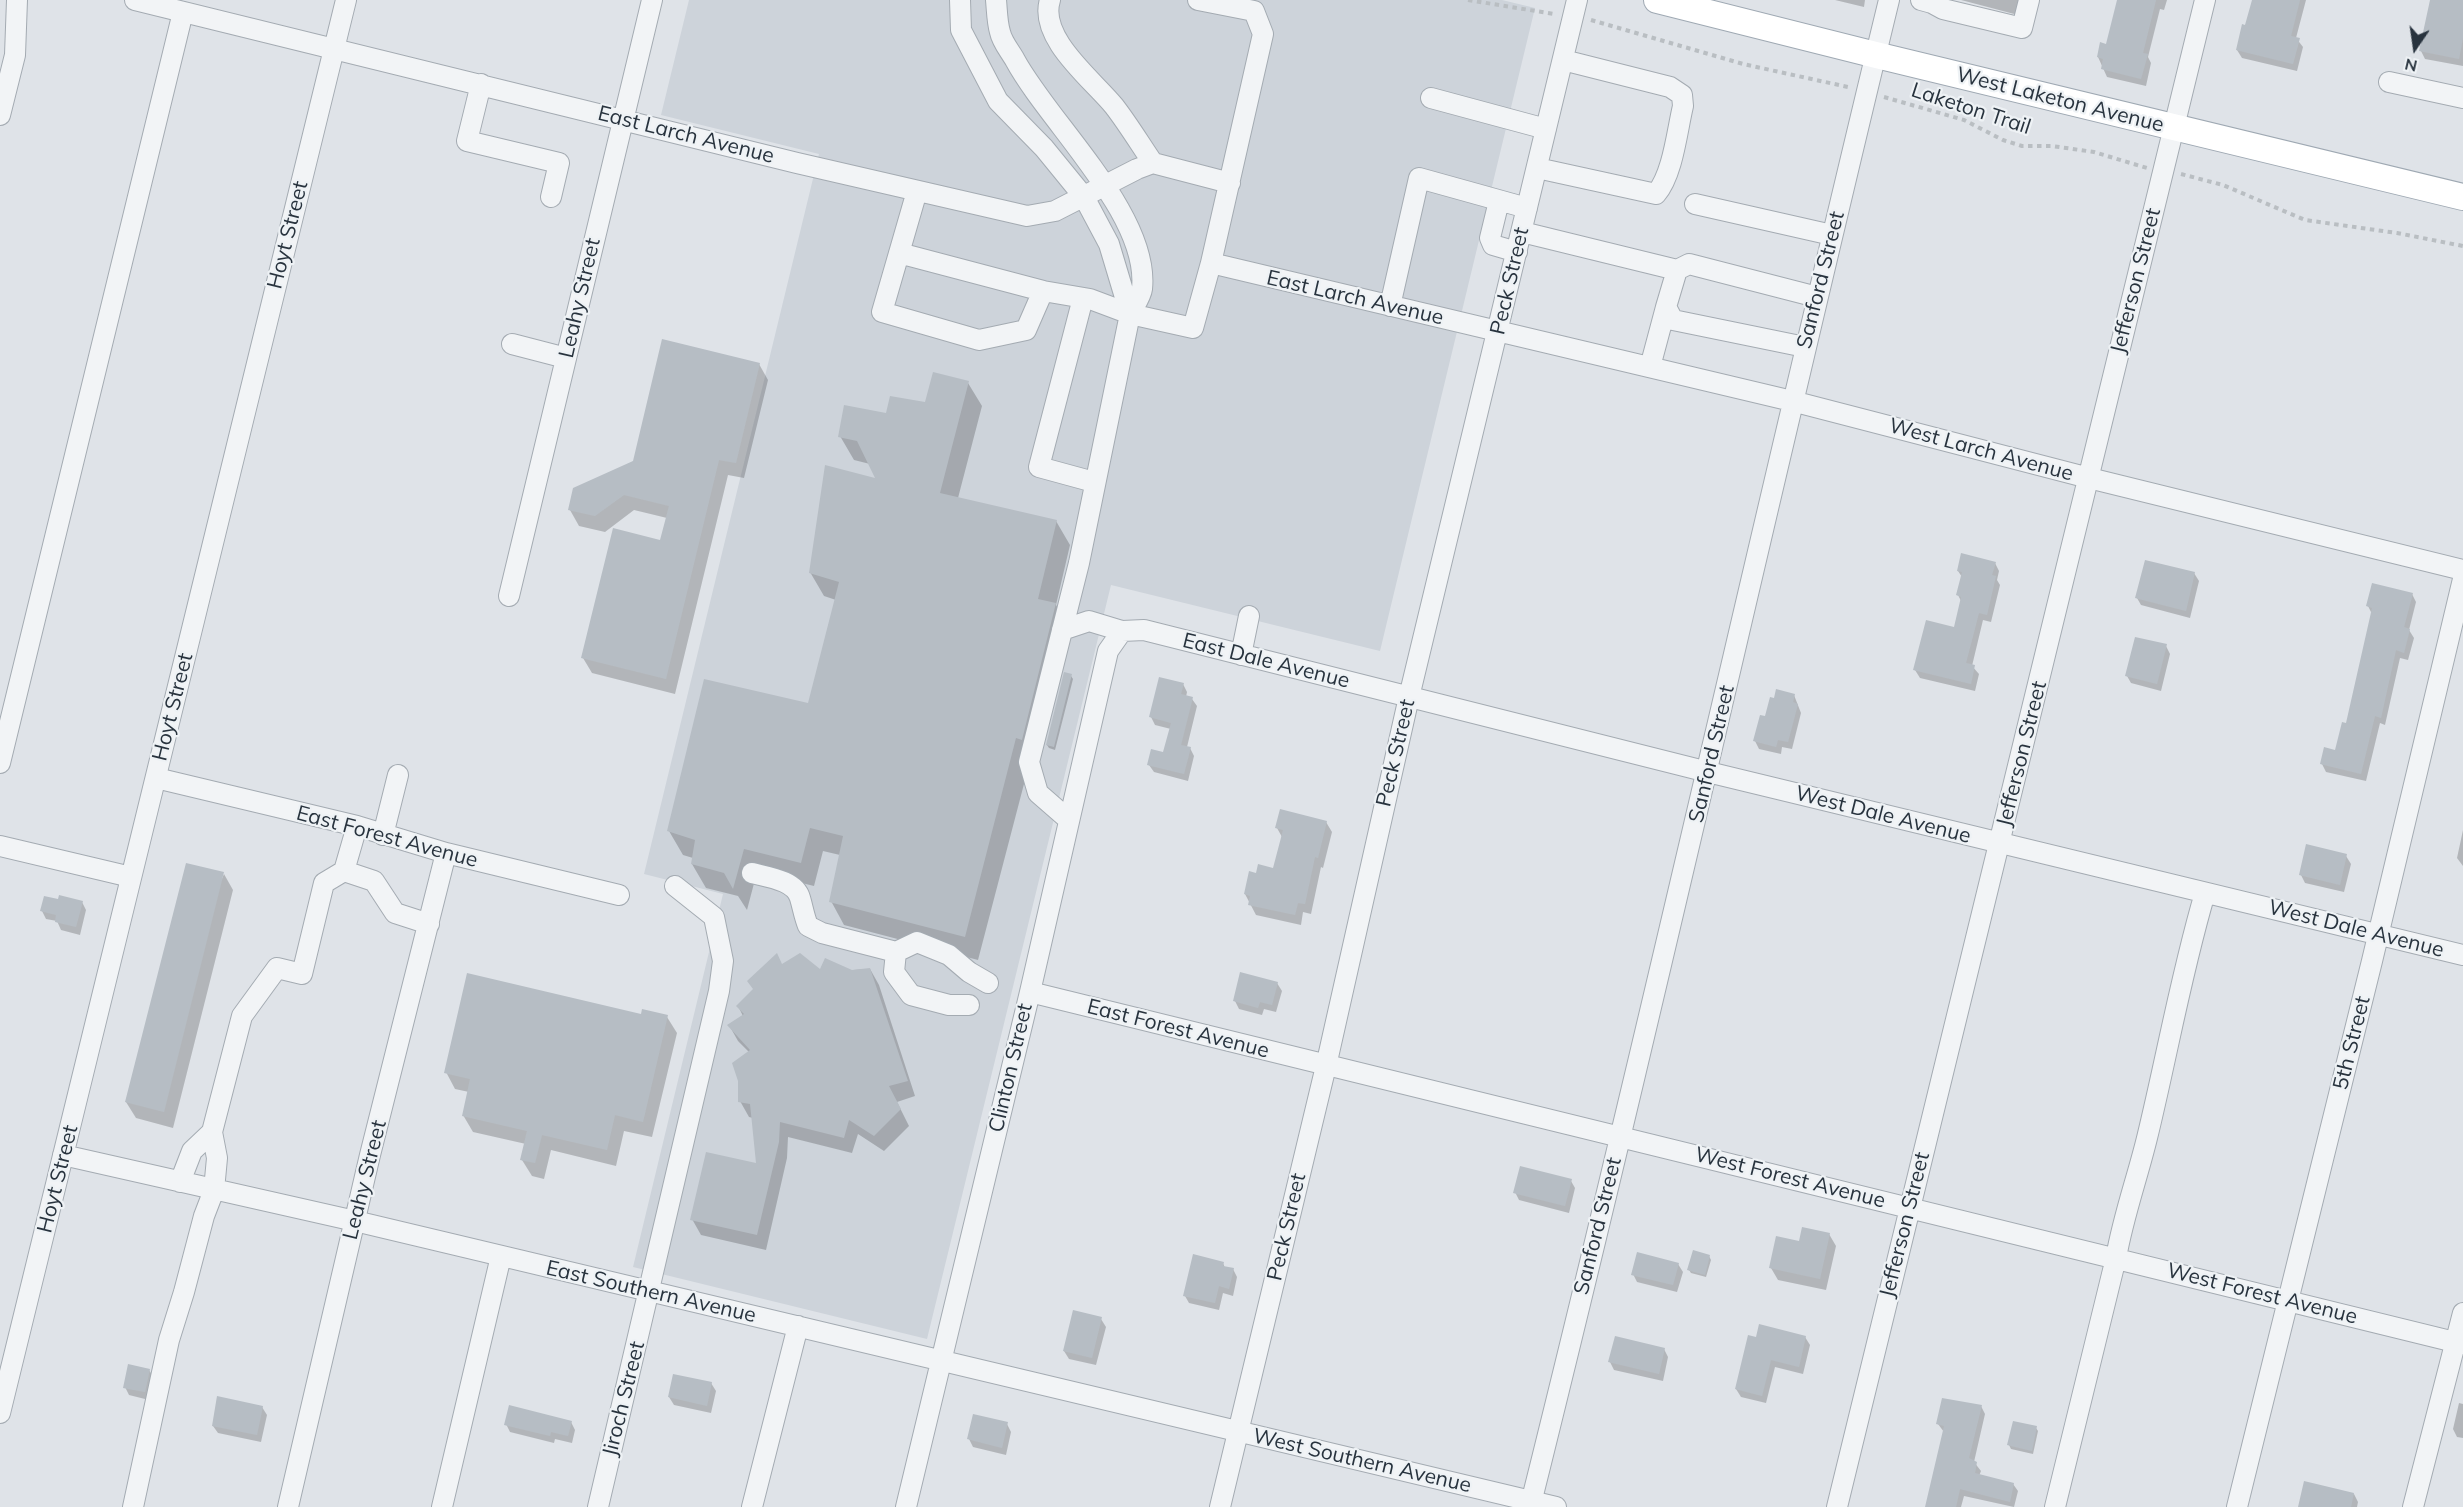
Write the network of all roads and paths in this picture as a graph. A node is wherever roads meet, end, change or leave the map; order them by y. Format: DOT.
graph roads {
  1 [pos="17,0"];
  2 [pos="135,0"];
  3 [pos="346,0"];
  4 [pos="652,0"];
  5 [pos="960,0"];
  6 [pos="996,0"];
  7 [pos="1050,0"];
  8 [pos="1198,0"];
  9 [pos="1468,0"];
  10 [pos="1657,0"];
  11 [pos="1889,0"];
  12 [pos="1921,0"];
  13 [pos="2028,0"];
  14 [pos="2205,0"];
  15 [pos="1575,9"];
  16 [pos="183,12"];
  17 [pos="334,49"];
  18 [pos="1876,55"];
  19 [pos="1563,60"];
  20 [pos="2389,82"];
  21 [pos="481,84"];
  22 [pos="1867,92"];
  23 [pos="1431,98"];
  24 [pos="2463,98"];
  25 [pos="0,115"];
  26 [pos="623,118"];
  27 [pos="2173,127"];
  28 [pos="1546,129"];
  29 [pos="1153,163"];
  30 [pos="1537,168"];
  31 [pos="2163,170"];
  32 [pos="1230,183"];
  33 [pos="1105,186"];
  34 [pos="917,191"];
  35 [pos="550,196"];
  36 [pos="1084,196"];
  37 [pos="2463,197"];
  38 [pos="1499,201"];
  39 [pos="1695,204"];
  40 [pos="1527,208"];
  41 [pos="1522,232"];
  42 [pos="1832,235"];
  43 [pos="2463,246"];
  44 [pos="1517,252"];
  45 [pos="899,253"];
  46 [pos="1211,263"];
  47 [pos="1677,270"];
  48 [pos="1043,291"];
  49 [pos="1817,297"];
  50 [pos="1083,298"];
  51 [pos="1390,306"];
  52 [pos="1666,307"];
  53 [pos="1130,314"];
  54 [pos="1498,332"];
  55 [pos="512,344"];
  56 [pos="1805,347"];
  57 [pos="566,357"];
  58 [pos="1650,367"];
  59 [pos="1792,400"];
  60 [pos="2089,478"];
  61 [pos="1094,482"];
  62 [pos="2463,570"];
  63 [pos="2463,579"];
  64 [pos="509,596"];
  65 [pos="1249,616"];
  66 [pos="1062,630"];
  67 [pos="1122,632"];
  68 [pos="1241,655"];
  69 [pos="1409,697"];
  70 [pos="0,763"];
  71 [pos="1708,772"];
  72 [pos="398,775"];
  73 [pos="156,778"];
  74 [pos="1069,820"];
  75 [pos="357,826"];
  76 [pos="383,835"];
  77 [pos="2000,843"];
  78 [pos="0,846"];
  79 [pos="446,853"];
  80 [pos="344,871"];
  81 [pos="752,873"];
  82 [pos="131,877"];
  83 [pos="675,886"];
  84 [pos="2205,893"];
  85 [pos="619,895"];
  86 [pos="429,924"];
  87 [pos="2379,934"];
  88 [pos="896,952"];
  89 [pos="2463,955"];
  90 [pos="988,983"];
  91 [pos="1030,992"];
  92 [pos="969,1005"];
  93 [pos="1326,1066"];
  94 [pos="212,1131"];
  95 [pos="1619,1137"];
  96 [pos="63,1155"];
  97 [pos="180,1182"];
  98 [pos="214,1190"];
  99 [pos="1909,1207"];
  100 [pos="355,1221"];
  101 [pos="501,1256"];
  102 [pos="2116,1258"];
  103 [pos="650,1292"];
  104 [pos="2289,1301"];
  105 [pos="2463,1313"];
  106 [pos="798,1326"];
  107 [pos="2459,1343"];
  108 [pos="941,1360"];
  109 [pos="0,1413"];
  110 [pos="1238,1431"];
  111 [pos="1531,1504"];
  112 [pos="133,1507"];
  113 [pos="288,1507"];
  114 [pos="442,1507"];
  115 [pos="598,1507"];
  116 [pos="752,1507"];
  117 [pos="906,1507"];
  118 [pos="1220,1507"];
  119 [pos="1556,1507"];
  120 [pos="1837,1507"];
  121 [pos="2055,1507"];
  122 [pos="2237,1507"];
  123 [pos="2413,1507"];
  1 -- 25 [label="street"];
  2 -- 16 [label="street, East Larch Avenue"];
  3 -- 17 [label="street, Hoyt Street"];
  4 -- 26 [label="street, Leahy Street"];
  5 -- 36 [label="street"];
  6 -- 33 [label="street"];
  7 -- 29 [label="street"];
  8 -- 32 [label="street"];
  9 -- 15 [label="path, Laketon Trail"];
  10 -- 18 [label="main road, West Laketon Avenue"];
  11 -- 18 [label="street, Sanford Street"];
  12 -- 13 [label="street"];
  14 -- 27 [label="street, Jefferson Street"];
  15 -- 19 [label="street, Peck Street"];
  15 -- 22 [label="path, Laketon Trail"];
  16 -- 17 [label="street, East Larch Avenue"];
  16 -- 70 [label="street"];
  17 -- 21 [label="street, East Larch Avenue"];
  17 -- 73 [label="street, Hoyt Street"];
  18 -- 22 [label="street, Sanford Street"];
  18 -- 27 [label="main road, West Laketon Avenue"];
  19 -- 28 [label="street, Peck Street"];
  19 -- 30 [label="street"];
  20 -- 24 [label="street"];
  21 -- 26 [label="street, East Larch Avenue"];
  21 -- 35 [label="street"];
  22 -- 31 [label="path, Laketon Trail"];
  22 -- 42 [label="street, Sanford Street"];
  23 -- 28 [label="street"];
  26 -- 34 [label="street, East Larch Avenue"];
  26 -- 57 [label="street, Leahy Street"];
  27 -- 31 [label="street, Jefferson Street"];
  27 -- 37 [label="main road, West Laketon Avenue"];
  28 -- 30 [label="street, Peck Street"];
  29 -- 32 [label="street"];
  29 -- 33 [label="street, East Larch Avenue"];
  30 -- 40 [label="street, Peck Street"];
  31 -- 43 [label="path, Laketon Trail"];
  31 -- 60 [label="street, Jefferson Street"];
  32 -- 46 [label="street"];
  33 -- 36 [label="street, East Larch Avenue"];
  33 -- 53 [label="street"];
  34 -- 36 [label="street, East Larch Avenue"];
  34 -- 45 [label="street"];
  36 -- 53 [label="street"];
  38 -- 40 [label="street"];
  38 -- 44 [label="street"];
  38 -- 51 [label="street"];
  39 -- 42 [label="street"];
  40 -- 41 [label="street, Peck Street"];
  41 -- 44 [label="street, Peck Street"];
  41 -- 47 [label="street"];
  42 -- 49 [label="street, Sanford Street"];
  44 -- 54 [label="street, Peck Street"];
  45 -- 48 [label="street"];
  45 -- 48 [label="street"];
  46 -- 51 [label="street, East Larch Avenue"];
  46 -- 53 [label="street"];
  47 -- 49 [label="street"];
  47 -- 52 [label="street"];
  48 -- 50 [label="street"];
  49 -- 56 [label="street, Sanford Street"];
  50 -- 53 [label="street"];
  50 -- 61 [label="street"];
  51 -- 54 [label="street, East Larch Avenue"];
  52 -- 56 [label="street"];
  52 -- 58 [label="street"];
  53 -- 61 [label="street"];
  54 -- 58 [label="street, West Larch Avenue"];
  54 -- 69 [label="street, Peck Street"];
  55 -- 57 [label="street"];
  56 -- 59 [label="street, Sanford Street"];
  57 -- 64 [label="street, Leahy Street"];
  58 -- 59 [label="street, West Larch Avenue"];
  59 -- 60 [label="street, West Larch Avenue"];
  59 -- 71 [label="street, Sanford Street"];
  60 -- 62 [label="street, West Larch Avenue"];
  60 -- 77 [label="street, Jefferson Street"];
  61 -- 66 [label="street"];
  63 -- 87 [label="street, 5th Street"];
  65 -- 68 [label="street"];
  66 -- 67 [label="street, East Dale Avenue"];
  66 -- 74 [label="street"];
  67 -- 68 [label="street, East Dale Avenue"];
  67 -- 74 [label="street, Clinton Street"];
  68 -- 69 [label="street, East Dale Avenue"];
  69 -- 71 [label="street, West Dale Avenue"];
  69 -- 93 [label="street, Peck Street"];
  71 -- 77 [label="street, West Dale Avenue"];
  71 -- 95 [label="street, Sanford Street"];
  72 -- 76 [label="street"];
  73 -- 75 [label="street, East Forest Avenue"];
  73 -- 82 [label="street, Hoyt Street"];
  74 -- 91 [label="street, Clinton Street"];
  75 -- 76 [label="street, East Forest Avenue"];
  75 -- 80 [label="street"];
  76 -- 79 [label="street, East Forest Avenue"];
  77 -- 84 [label="street, West Dale Avenue"];
  77 -- 99 [label="street, Jefferson Street"];
  78 -- 82 [label="street"];
  79 -- 85 [label="street, East Forest Avenue"];
  79 -- 86 [label="street, Leahy Street"];
  80 -- 86 [label="street"];
  80 -- 94 [label="street"];
  81 -- 88 [label="street"];
  82 -- 96 [label="street, Hoyt Street"];
  83 -- 103 [label="street, Jiroch Street"];
  84 -- 87 [label="street, West Dale Avenue"];
  84 -- 102 [label="street"];
  86 -- 100 [label="street, Leahy Street"];
  87 -- 89 [label="street, West Dale Avenue"];
  87 -- 104 [label="street, 5th Street"];
  88 -- 90 [label="street"];
  88 -- 92 [label="street"];
  91 -- 93 [label="street, East Forest Avenue"];
  91 -- 108 [label="street, Clinton Street"];
  93 -- 95 [label="street, West Forest Avenue"];
  93 -- 110 [label="street, Peck Street"];
  94 -- 97 [label="street"];
  94 -- 98 [label="street"];
  95 -- 99 [label="street, West Forest Avenue"];
  95 -- 111 [label="street, Sanford Street"];
  96 -- 97 [label="street, East Southern Avenue"];
  96 -- 109 [label="street, Hoyt Street"];
  97 -- 98 [label="street, East Southern Avenue"];
  98 -- 100 [label="street, East Southern Avenue"];
  98 -- 112 [label="street"];
  99 -- 102 [label="street, West Forest Avenue"];
  99 -- 120 [label="street, Jefferson Street"];
  100 -- 101 [label="street, East Southern Avenue"];
  100 -- 113 [label="street, Leahy Street"];
  101 -- 103 [label="street, East Southern Avenue"];
  101 -- 114 [label="street"];
  102 -- 104 [label="street, West Forest Avenue"];
  102 -- 121 [label="street"];
  103 -- 106 [label="street, East Southern Avenue"];
  103 -- 115 [label="street, Jiroch Street"];
  104 -- 107 [label="street, West Forest Avenue"];
  104 -- 122 [label="street, 5th Street"];
  105 -- 107 [label="street"];
  106 -- 108 [label="street, East Southern Avenue"];
  106 -- 116 [label="street"];
  107 -- 123 [label="street"];
  108 -- 110 [label="street, East Southern Avenue"];
  108 -- 117 [label="street, Clinton Street"];
  110 -- 111 [label="street, West Southern Avenue"];
  110 -- 118 [label="street, Peck Street"];
  111 -- 119 [label="street, West Southern Avenue"];
}
